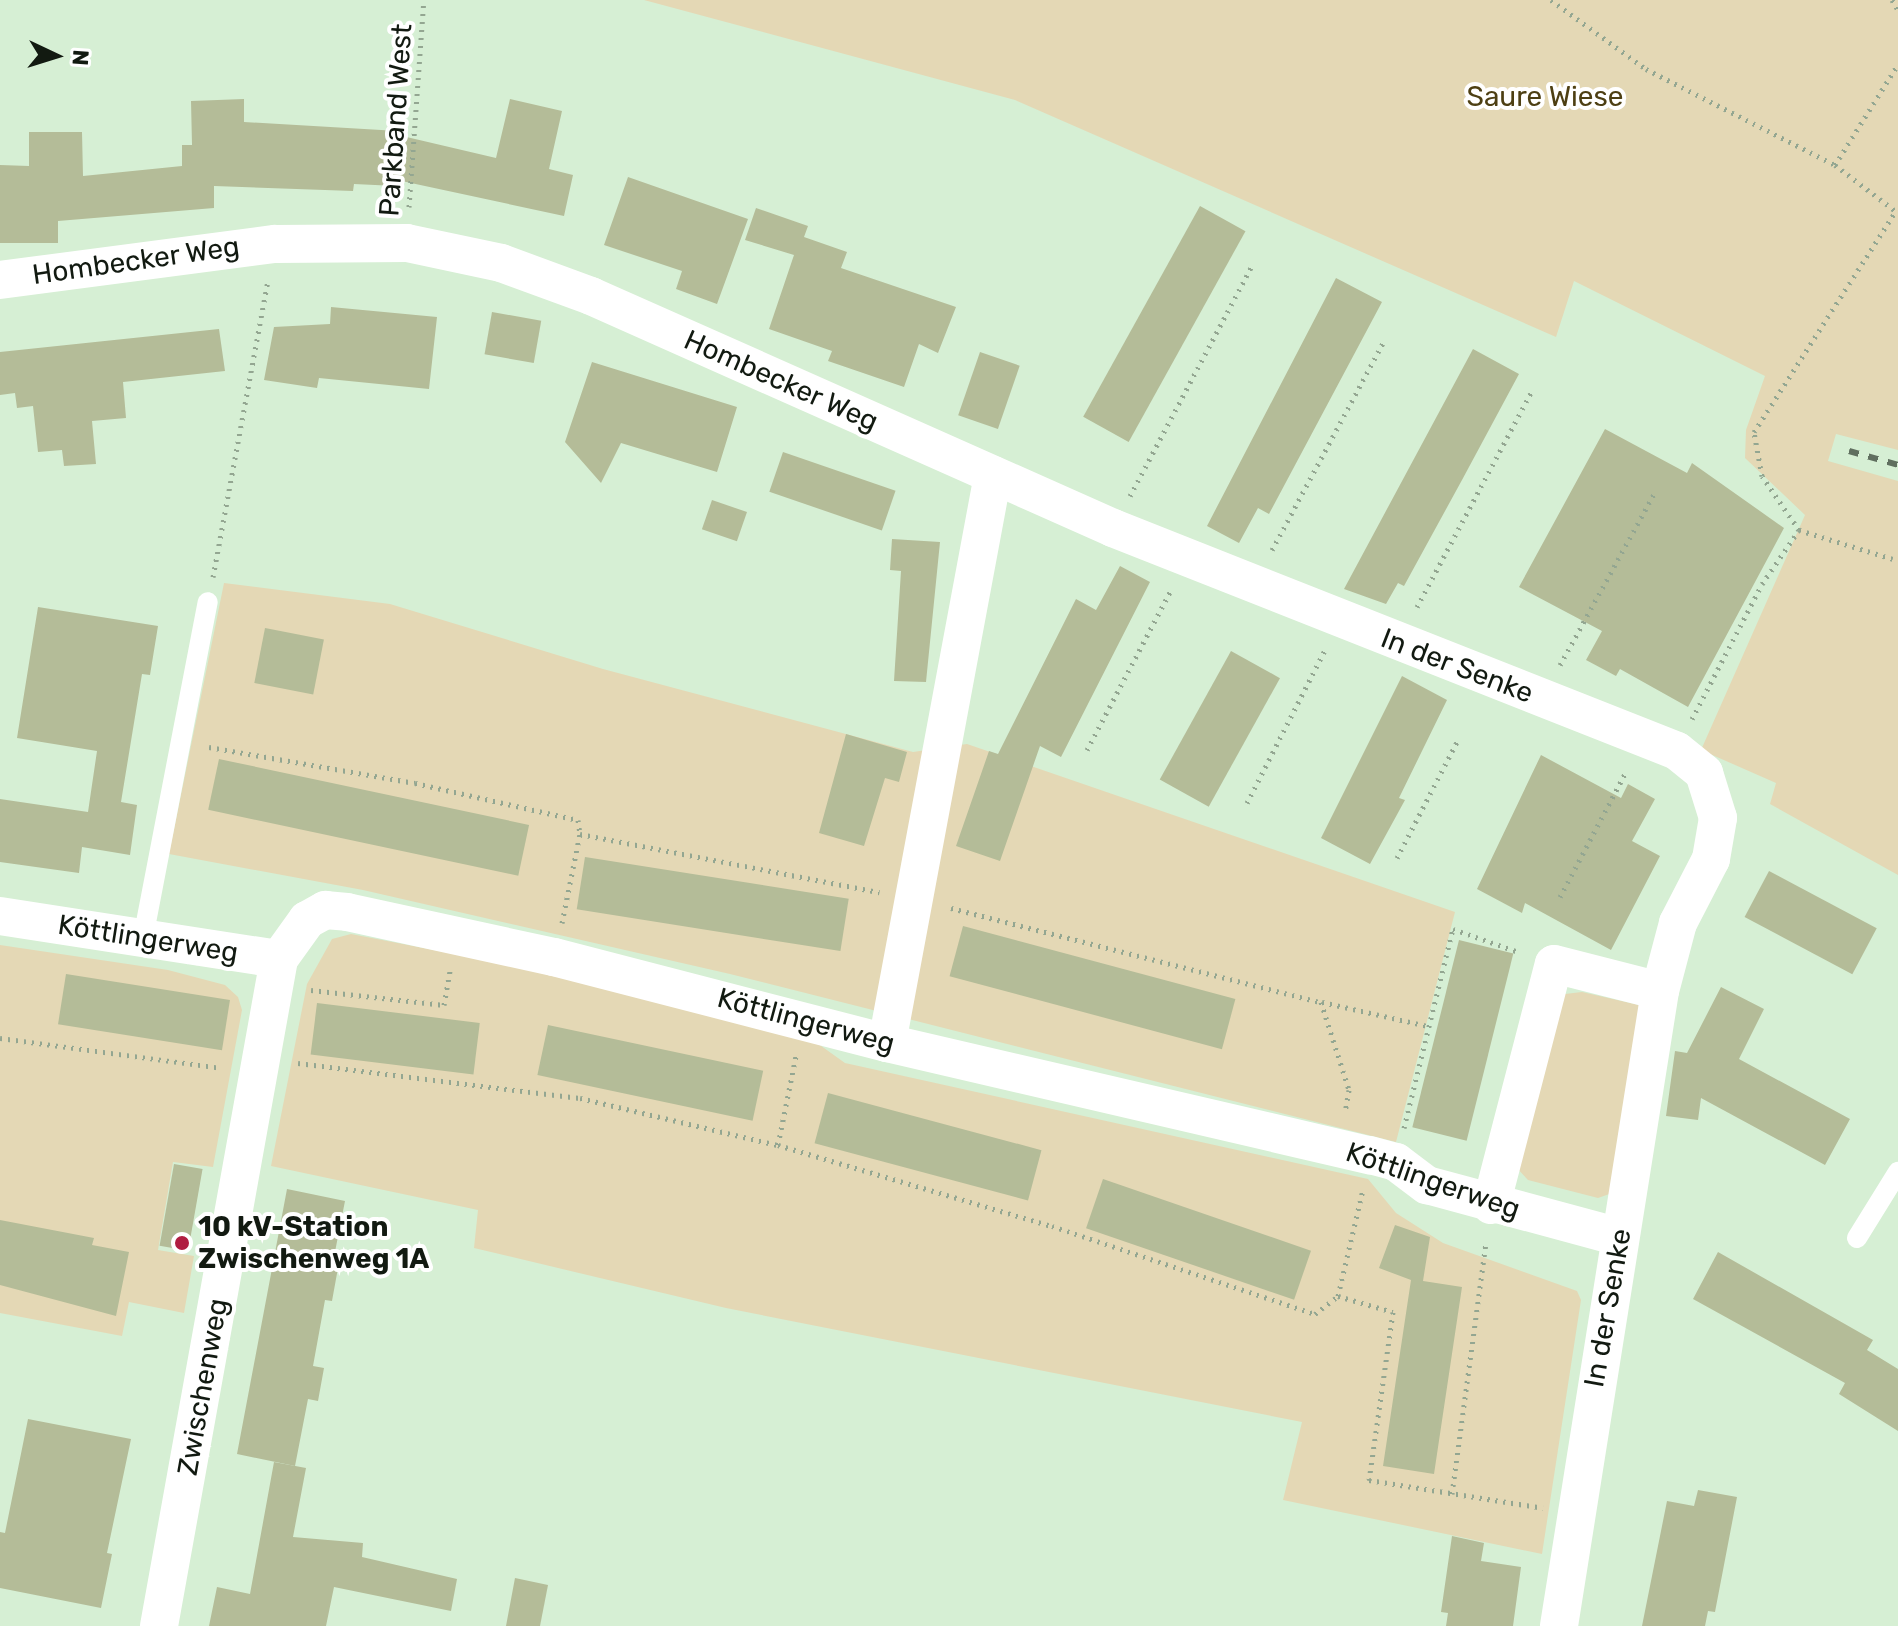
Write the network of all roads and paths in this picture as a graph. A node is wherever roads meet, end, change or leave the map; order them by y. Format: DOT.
graph roads {
  1 [pos="424,0"];
  2 [pos="1551,0"];
  3 [pos="1892,0"];
  4 [pos="1898,10"];
  5 [pos="1898,64"];
  6 [pos="1835,165"];
  7 [pos="1897,212"];
  8 [pos="407,243"];
  9 [pos="275,244"];
  10 [pos="1251,267"];
  11 [pos="0,280"];
  12 [pos="1383,343"];
  13 [pos="1533,389"];
  14 [pos="993,475"];
  15 [pos="1654,494"];
  16 [pos="1113,528"];
  17 [pos="1799,530"];
  18 [pos="1188,558"];
  19 [pos="1893,559"];
  20 [pos="1254,586"];
  21 [pos="208,602"];
  22 [pos="1340,621"];
  23 [pos="1398,643"];
  24 [pos="1542,698"];
  25 [pos="1459,738"];
  26 [pos="180,742"];
  27 [pos="1660,745"];
  28 [pos="1087,750"];
  29 [pos="1247,803"];
  30 [pos="580,834"];
  31 [pos="1397,858"];
  32 [pos="1560,897"];
  33 [pos="914,899"];
  34 [pos="0,916"];
  35 [pos="455,934"];
  36 [pos="143,938"];
  37 [pos="554,957"];
  38 [pos="279,959"];
  39 [pos="1554,964"];
  40 [pos="315,990"];
  41 [pos="1660,991"];
  42 [pos="1321,1002"];
  43 [pos="803,1020"];
  44 [pos="1428,1026"];
  45 [pos="0,1038"];
  46 [pos="887,1043"];
  47 [pos="260,1066"];
  48 [pos="778,1145"];
  49 [pos="1369,1155"];
  50 [pos="1898,1172"];
  51 [pos="1491,1205"];
  52 [pos="1620,1237"];
  53 [pos="1857,1238"];
  54 [pos="1338,1296"];
  55 [pos="1452,1494"];
  56 [pos="1576,1514"];
  57 [pos="159,1626"];
  58 [pos="1559,1626"];
  1 -- 8 [label="path, Parkband West"];
  2 -- 6 [label="path"];
  3 -- 4 [label="path"];
  5 -- 6 [label="path"];
  6 -- 7 [label="path"];
  7 -- 17 [label="path"];
  8 -- 9 [label="street, Hombecker Weg"];
  8 -- 14 [label="street, Hombecker Weg"];
  9 -- 11 [label="street, Hombecker Weg"];
  9 -- 21 [label="path"];
  10 -- 16 [label="path"];
  12 -- 20 [label="path"];
  13 -- 23 [label="path"];
  14 -- 16 [label="street, In der Senke"];
  14 -- 33 [label="street"];
  15 -- 24 [label="path"];
  16 -- 18 [label="street, In der Senke"];
  17 -- 19 [label="path"];
  17 -- 27 [label="path"];
  18 -- 20 [label="street, In der Senke"];
  18 -- 28 [label="path"];
  20 -- 22 [label="street, In der Senke"];
  21 -- 26 [label="lane"];
  22 -- 23 [label="street, In der Senke"];
  22 -- 29 [label="path"];
  23 -- 24 [label="street, In der Senke"];
  24 -- 27 [label="street, In der Senke"];
  25 -- 31 [label="path"];
  26 -- 30 [label="path"];
  26 -- 36 [label="lane"];
  27 -- 32 [label="path"];
  27 -- 41 [label="street, In der Senke"];
  30 -- 33 [label="path"];
  30 -- 37 [label="path"];
  33 -- 42 [label="path"];
  33 -- 46 [label="street"];
  34 -- 36 [label="street, Köttlingerweg"];
  35 -- 37 [label="street, Köttlingerweg"];
  35 -- 38 [label="street, Köttlingerweg"];
  35 -- 40 [label="path"];
  36 -- 38 [label="street, Köttlingerweg"];
  37 -- 43 [label="street, Köttlingerweg"];
  38 -- 47 [label="street, Zwischenweg"];
  39 -- 41 [label="street"];
  39 -- 44 [label="path"];
  39 -- 51 [label="street"];
  41 -- 52 [label="street, In der Senke"];
  42 -- 44 [label="path"];
  42 -- 49 [label="path"];
  43 -- 46 [label="street, Köttlingerweg"];
  43 -- 48 [label="path"];
  44 -- 49 [label="path"];
  45 -- 47 [label="path"];
  46 -- 49 [label="street, Köttlingerweg"];
  47 -- 48 [label="path"];
  47 -- 57 [label="street, Zwischenweg"];
  48 -- 54 [label="path"];
  49 -- 51 [label="street, Köttlingerweg"];
  49 -- 54 [label="path"];
  50 -- 53 [label="lane"];
  51 -- 52 [label="street, Köttlingerweg"];
  51 -- 55 [label="path"];
  52 -- 56 [label="street, In der Senke"];
  54 -- 55 [label="path"];
  55 -- 56 [label="path"];
  56 -- 58 [label="street, In der Senke"];
}
